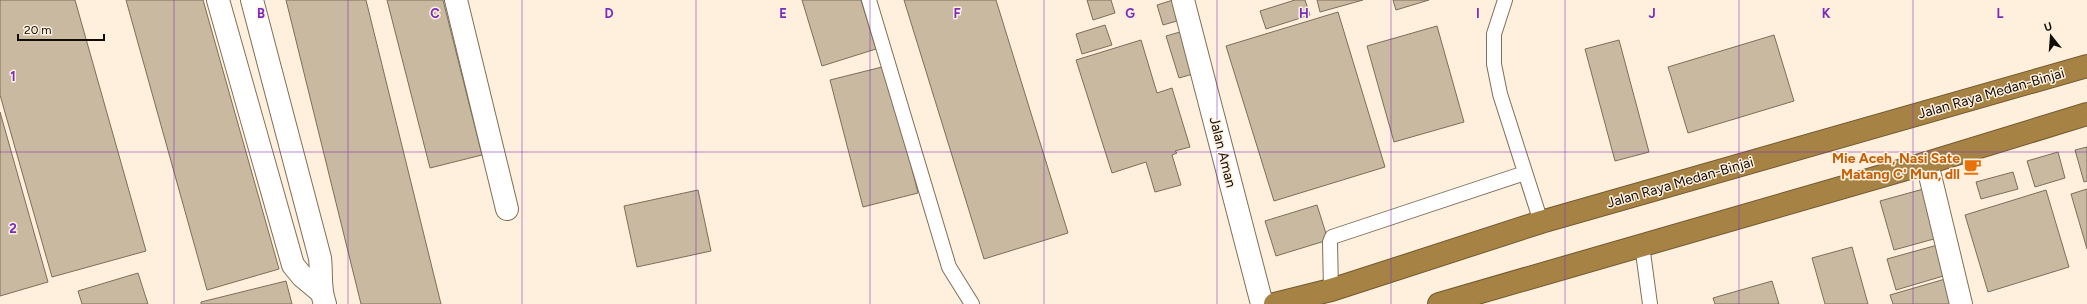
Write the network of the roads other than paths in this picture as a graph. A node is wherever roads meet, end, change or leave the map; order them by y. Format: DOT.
graph roads {
  1 [pos="218,0"];
  2 [pos="252,0"];
  3 [pos="456,0"];
  4 [pos="868,0"];
  5 [pos="1183,0"];
  6 [pos="1505,0"];
  7 [pos="2087,66"];
  8 [pos="281,107"];
  9 [pos="2087,114"];
  10 [pos="251,115"];
  11 [pos="1926,163"];
  12 [pos="1525,173"];
  13 [pos="507,209"];
  14 [pos="1541,222"];
  15 [pos="1642,245"];
  16 [pos="1331,290"];
  17 [pos="322,297"];
  18 [pos="972,304"];
  19 [pos="1262,304"];
  20 [pos="1275,304"];
  21 [pos="1439,304"];
  22 [pos="1648,304"];
  23 [pos="1961,304"];
  1 -- 10 [label="street"];
  2 -- 8 [label="street"];
  3 -- 13 [label="street"];
  4 -- 18 [label="lane"];
  5 -- 19 [label="street, Jalan Aman"];
  6 -- 12 [label="lane"];
  7 -- 14 [label="highway, Jalan Raya Medan-Binjai"];
  8 -- 10 [label="street"];
  8 -- 17 [label="street"];
  9 -- 11 [label="highway"];
  10 -- 17 [label="street"];
  11 -- 15 [label="highway"];
  11 -- 23 [label="street"];
  12 -- 14 [label="lane"];
  12 -- 16 [label="lane"];
  14 -- 16 [label="highway, Jalan Raya Medan-Binjai"];
  15 -- 21 [label="highway"];
  15 -- 22 [label="lane"];
  16 -- 20 [label="highway, Jalan Raya Medan-Binjai"];
}
